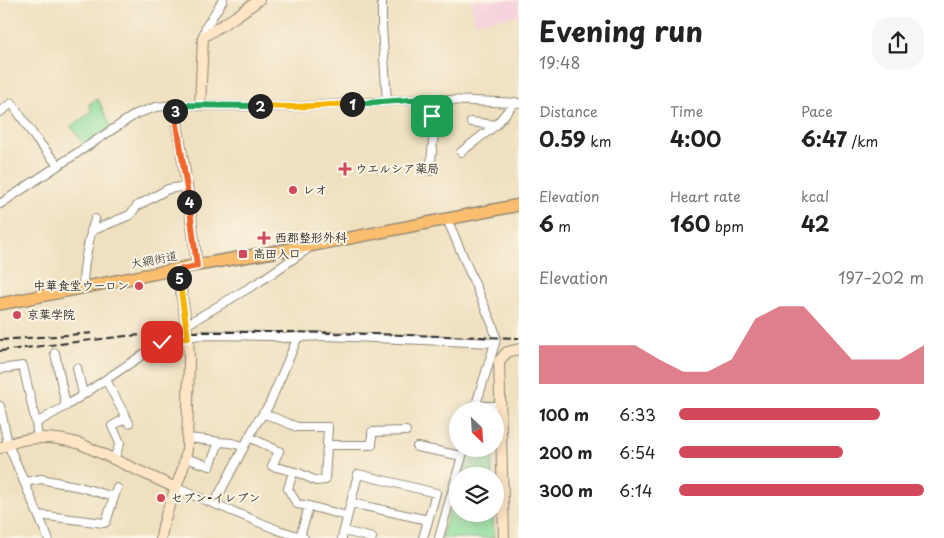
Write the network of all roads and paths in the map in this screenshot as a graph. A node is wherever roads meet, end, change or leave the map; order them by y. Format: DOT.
graph roads {
  1 [pos="224,0"];
  2 [pos="259,0"];
  3 [pos="382,0"];
  4 [pos="203,37"];
  5 [pos="424,99"];
  6 [pos="387,101"];
  7 [pos="517,103"];
  8 [pos="174,105"];
  9 [pos="200,105"];
  10 [pos="0,112"];
  11 [pos="471,122"];
  12 [pos="496,125"];
  13 [pos="460,152"];
  14 [pos="58,165"];
  15 [pos="430,171"];
  16 [pos="187,186"];
  17 [pos="0,204"];
  18 [pos="519,205"];
  19 [pos="95,219"];
  20 [pos="447,219"];
  21 [pos="91,231"];
  22 [pos="314,245"];
  23 [pos="197,266"];
  24 [pos="178,270"];
  25 [pos="84,287"];
  26 [pos="0,304"];
  27 [pos="186,325"];
  28 [pos="298,337"];
  29 [pos="188,338"];
  30 [pos="496,343"];
  31 [pos="519,349"];
  32 [pos="55,353"];
  33 [pos="77,368"];
  34 [pos="0,369"];
  35 [pos="106,380"];
  36 [pos="83,394"];
  37 [pos="477,402"];
  38 [pos="500,402"];
  39 [pos="0,406"];
  40 [pos="66,406"];
  41 [pos="263,413"];
  42 [pos="36,423"];
  43 [pos="406,432"];
  44 [pos="249,437"];
  45 [pos="38,438"];
  46 [pos="187,438"];
  47 [pos="219,442"];
  48 [pos="327,445"];
  49 [pos="4,446"];
  50 [pos="244,447"];
  51 [pos="417,447"];
  52 [pos="449,450"];
  53 [pos="185,458"];
  54 [pos="461,458"];
  55 [pos="502,458"];
  56 [pos="114,459"];
  57 [pos="293,472"];
  58 [pos="25,482"];
  59 [pos="117,488"];
  60 [pos="176,488"];
  61 [pos="114,497"];
  62 [pos="351,503"];
  63 [pos="214,504"];
  64 [pos="309,506"];
  65 [pos="39,514"];
  66 [pos="347,516"];
  67 [pos="428,520"];
  68 [pos="343,535"];
  69 [pos="48,538"];
  70 [pos="161,538"];
  71 [pos="302,538"];
  72 [pos="372,538"];
  73 [pos="423,538"];
  74 [pos="439,538"];
  75 [pos="504,538"];
  1 -- 4 [label="street"];
  2 -- 4 [label="street"];
  3 -- 6 [label="street"];
  4 -- 9 [label="street"];
  5 -- 6 [label="street"];
  5 -- 7 [label="street"];
  5 -- 15 [label="street"];
  6 -- 9 [label="street"];
  7 -- 12 [label="street"];
  8 -- 9 [label="street"];
  8 -- 14 [label="street"];
  8 -- 16 [label="street"];
  10 -- 14 [label="street"];
  11 -- 12 [label="street"];
  12 -- 13 [label="street"];
  14 -- 17 [label="street"];
  16 -- 21 [label="street"];
  16 -- 23 [label="street"];
  18 -- 20 [label="main road, 大網街道"];
  19 -- 21 [label="street"];
  20 -- 22 [label="main road, 大網街道"];
  20 -- 30 [label="street"];
  21 -- 25 [label="street"];
  22 -- 23 [label="main road, 大網街道"];
  22 -- 27 [label="street"];
  23 -- 24 [label="main road, 大網街道"];
  24 -- 25 [label="main road, 大網街道"];
  24 -- 27 [label="street"];
  25 -- 26 [label="main road, 大網街道"];
  27 -- 29 [label="street"];
  28 -- 29 [label="street"];
  28 -- 30 [label="street"];
  28 -- 41 [label="street"];
  29 -- 35 [label="street"];
  29 -- 46 [label="street"];
  30 -- 37 [label="street"];
  31 -- 38 [label="street"];
  32 -- 40 [label="street"];
  33 -- 36 [label="street"];
  34 -- 42 [label="street"];
  35 -- 36 [label="street"];
  35 -- 56 [label="street"];
  36 -- 40 [label="street"];
  39 -- 49 [label="street"];
  40 -- 42 [label="street"];
  41 -- 44 [label="street"];
  41 -- 48 [label="street"];
  42 -- 45 [label="street"];
  43 -- 48 [label="street"];
  44 -- 50 [label="street"];
  44 -- 57 [label="street"];
  45 -- 49 [label="street"];
  45 -- 56 [label="street"];
  46 -- 47 [label="street"];
  46 -- 53 [label="street"];
  47 -- 50 [label="street"];
  47 -- 53 [label="street"];
  48 -- 57 [label="street"];
  49 -- 58 [label="street"];
  50 -- 63 [label="street"];
  51 -- 52 [label="street"];
  53 -- 60 [label="street"];
  54 -- 74 [label="street"];
  55 -- 75 [label="street"];
  56 -- 60 [label="street"];
  57 -- 64 [label="street"];
  58 -- 61 [label="street"];
  58 -- 65 [label="street"];
  59 -- 61 [label="street"];
  60 -- 63 [label="street"];
  60 -- 70 [label="street"];
  61 -- 65 [label="street"];
  62 -- 66 [label="street"];
  62 -- 67 [label="street"];
  62 -- 67 [label="street"];
  63 -- 71 [label="street"];
  64 -- 66 [label="street"];
  64 -- 71 [label="street"];
  65 -- 69 [label="street"];
  66 -- 68 [label="street"];
  67 -- 73 [label="street"];
  68 -- 72 [label="street"];
}
